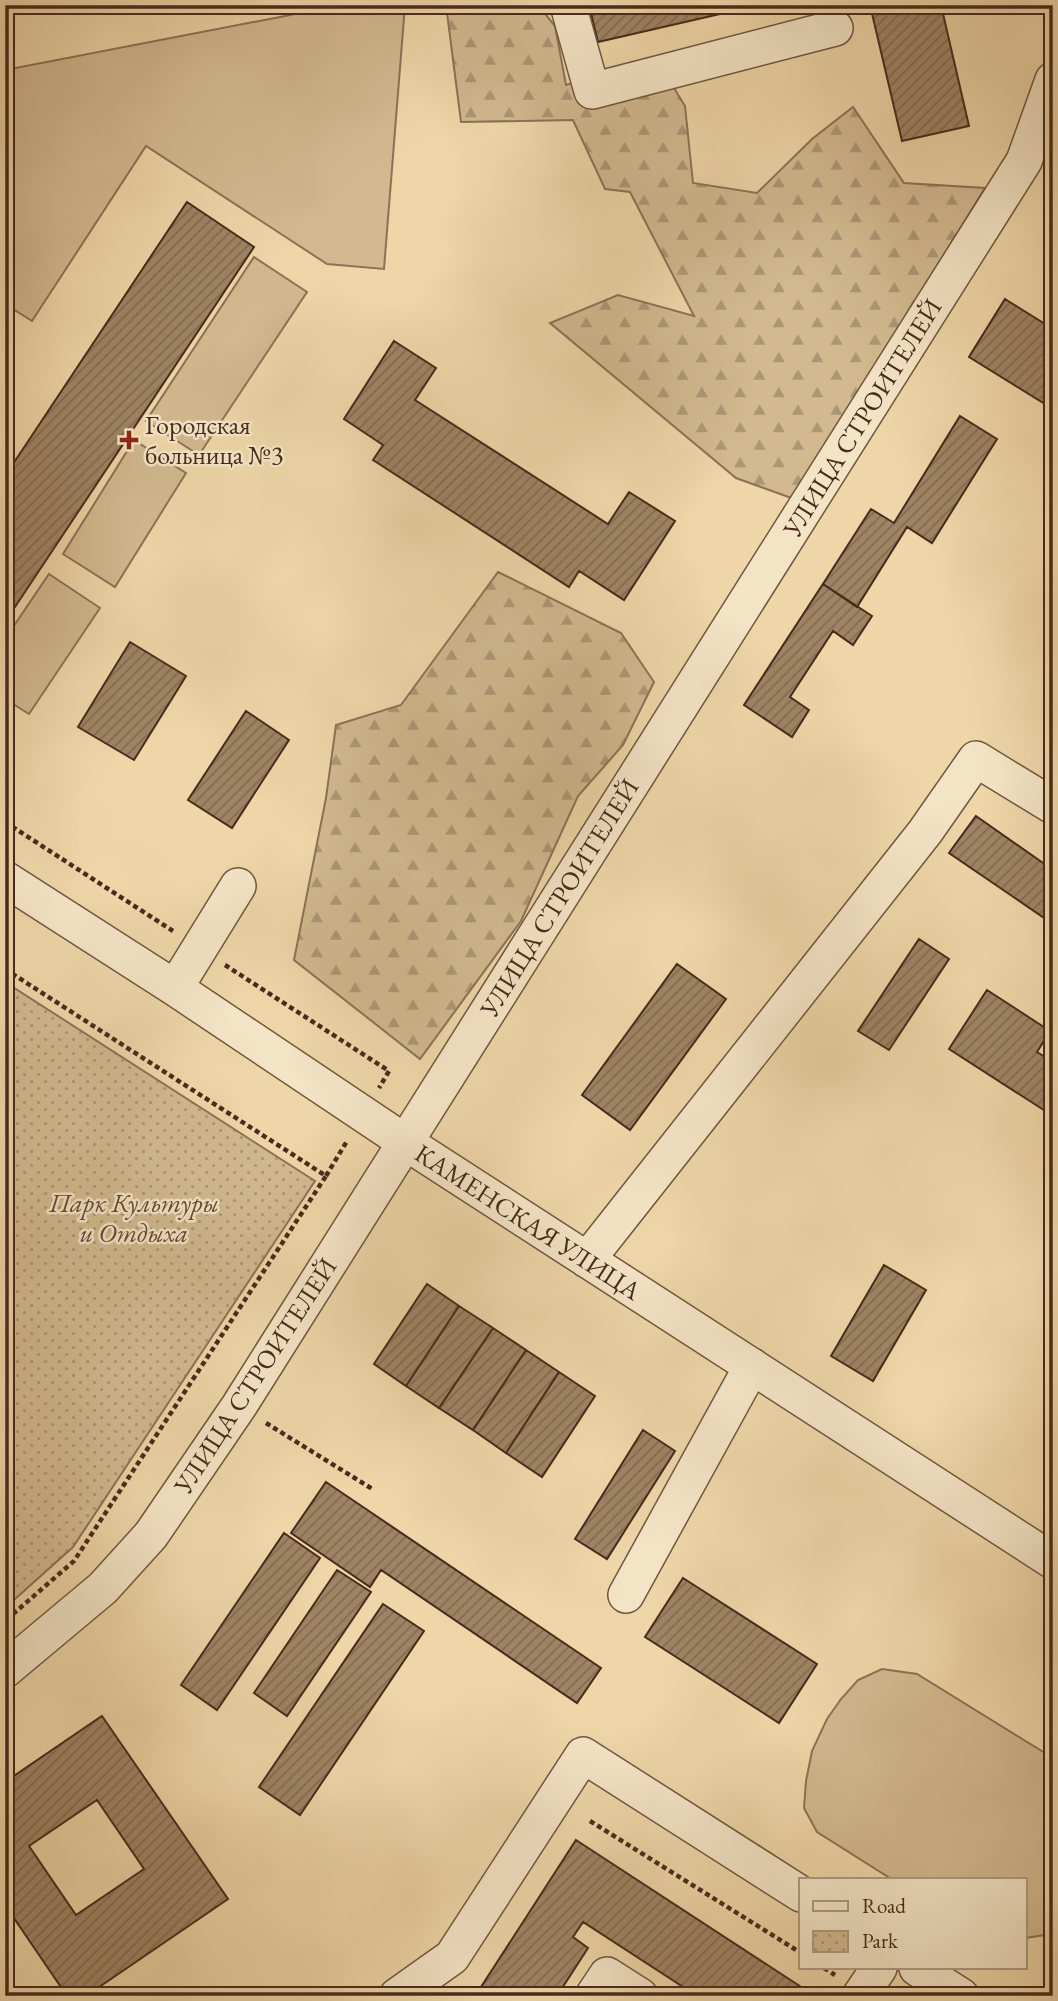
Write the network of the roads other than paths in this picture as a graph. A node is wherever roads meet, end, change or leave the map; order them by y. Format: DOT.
graph roads {
  1 [pos="568,5"];
  2 [pos="835,28"];
  3 [pos="1053,80"];
  4 [pos="1053,806"];
  5 [pos="5,879"];
  6 [pos="238,886"];
  7 [pos="175,988"];
  8 [pos="405,1142"];
  9 [pos="587,1260"];
  10 [pos="752,1366"];
  11 [pos="1053,1561"];
  12 [pos="626,1594"];
  13 [pos="5,1670"];
  14 [pos="799,1893"];
  15 [pos="878,1969"];
  16 [pos="919,1969"];
  17 [pos="397,1996"];
  18 [pos="593,1996"];
  19 [pos="640,1996"];
  20 [pos="860,1996"];
  21 [pos="961,1996"];
  1 -- 2 [label="street"];
  3 -- 8 [label="street, УЛИЦА СТРОИТЕЛЕЙ"];
  4 -- 9 [label="street"];
  5 -- 7 [label="street, КАМЕНСКАЯ УЛИЦА"];
  6 -- 7 [label="street"];
  7 -- 8 [label="street, КАМЕНСКАЯ УЛИЦА"];
  8 -- 9 [label="street, КАМЕНСКАЯ УЛИЦА"];
  8 -- 13 [label="street, УЛИЦА СТРОИТЕЛЕЙ"];
  9 -- 10 [label="street, КАМЕНСКАЯ УЛИЦА"];
  10 -- 11 [label="street, КАМЕНСКАЯ УЛИЦА"];
  10 -- 12 [label="street"];
  14 -- 17 [label="street"];
  15 -- 20 [label="street"];
  16 -- 21 [label="street"];
  18 -- 19 [label="street"];
}
